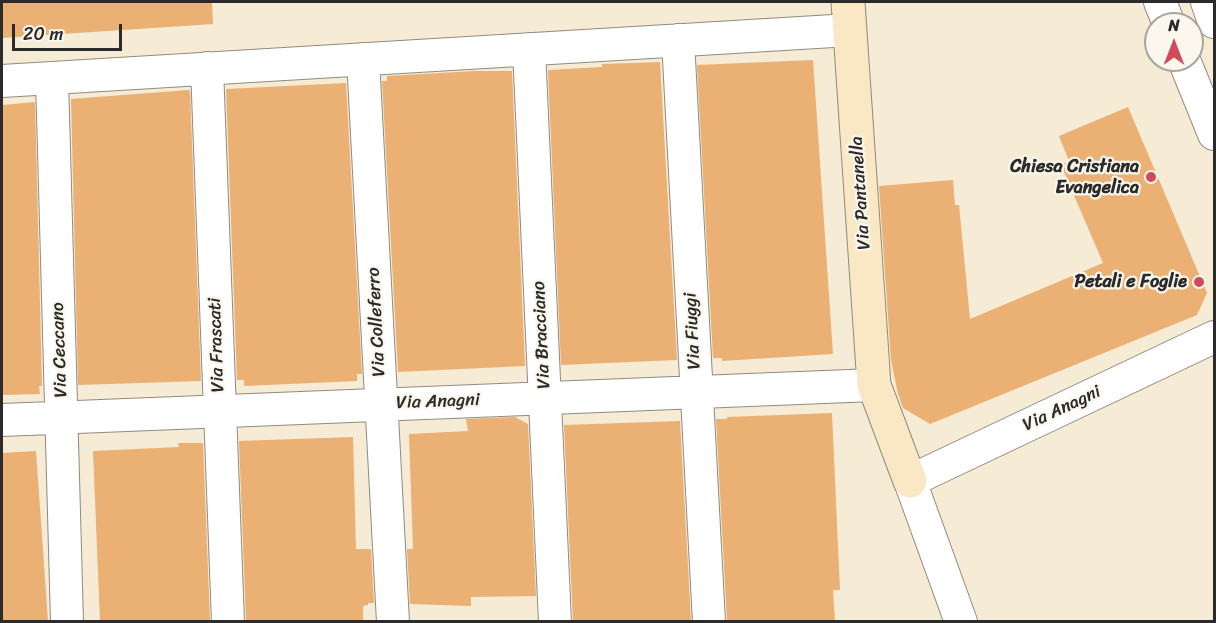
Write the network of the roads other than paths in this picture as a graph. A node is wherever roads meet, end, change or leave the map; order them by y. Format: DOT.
graph roads {
  1 [pos="1206,2"];
  2 [pos="849,16"];
  3 [pos="1215,22"];
  4 [pos="678,40"];
  5 [pos="529,49"];
  6 [pos="363,59"];
  7 [pos="207,69"];
  8 [pos="1189,72"];
  9 [pos="52,78"];
  10 [pos="2,81"];
  11 [pos="1215,134"];
  12 [pos="1215,337"];
  13 [pos="874,385"];
  14 [pos="697,392"];
  15 [pos="545,398"];
  16 [pos="382,404"];
  17 [pos="220,411"];
  18 [pos="62,418"];
  19 [pos="2,420"];
  20 [pos="910,481"];
  21 [pos="67,621"];
  22 [pos="228,621"];
  23 [pos="393,621"];
  24 [pos="555,621"];
  25 [pos="709,621"];
  26 [pos="961,621"];
  1 -- 3 [label="street"];
  2 -- 4 [label="street"];
  2 -- 13 [label="street, Via Pantanella"];
  4 -- 5 [label="street"];
  4 -- 14 [label="street, Via Fiuggi"];
  5 -- 6 [label="street"];
  5 -- 15 [label="street, Via Bracciano"];
  6 -- 7 [label="street"];
  6 -- 16 [label="street, Via Colleferro"];
  7 -- 9 [label="street"];
  7 -- 17 [label="street, Via Frascati"];
  8 -- 11 [label="street"];
  9 -- 10 [label="street"];
  9 -- 18 [label="street, Via Ceccano"];
  12 -- 20 [label="street, Via Anagni"];
  13 -- 14 [label="street, Via Anagni"];
  13 -- 20 [label="street, Via Pantanella"];
  14 -- 15 [label="street, Via Anagni"];
  14 -- 25 [label="street, Via Fiuggi"];
  15 -- 16 [label="street, Via Anagni"];
  15 -- 24 [label="street, Via Bracciano"];
  16 -- 17 [label="street, Via Anagni"];
  16 -- 23 [label="street, Via Colleferro"];
  17 -- 18 [label="street, Via Anagni"];
  17 -- 22 [label="street, Via Frascati"];
  18 -- 19 [label="street, Via Anagni"];
  18 -- 21 [label="street, Via Ceccano"];
  20 -- 26 [label="street"];
}
